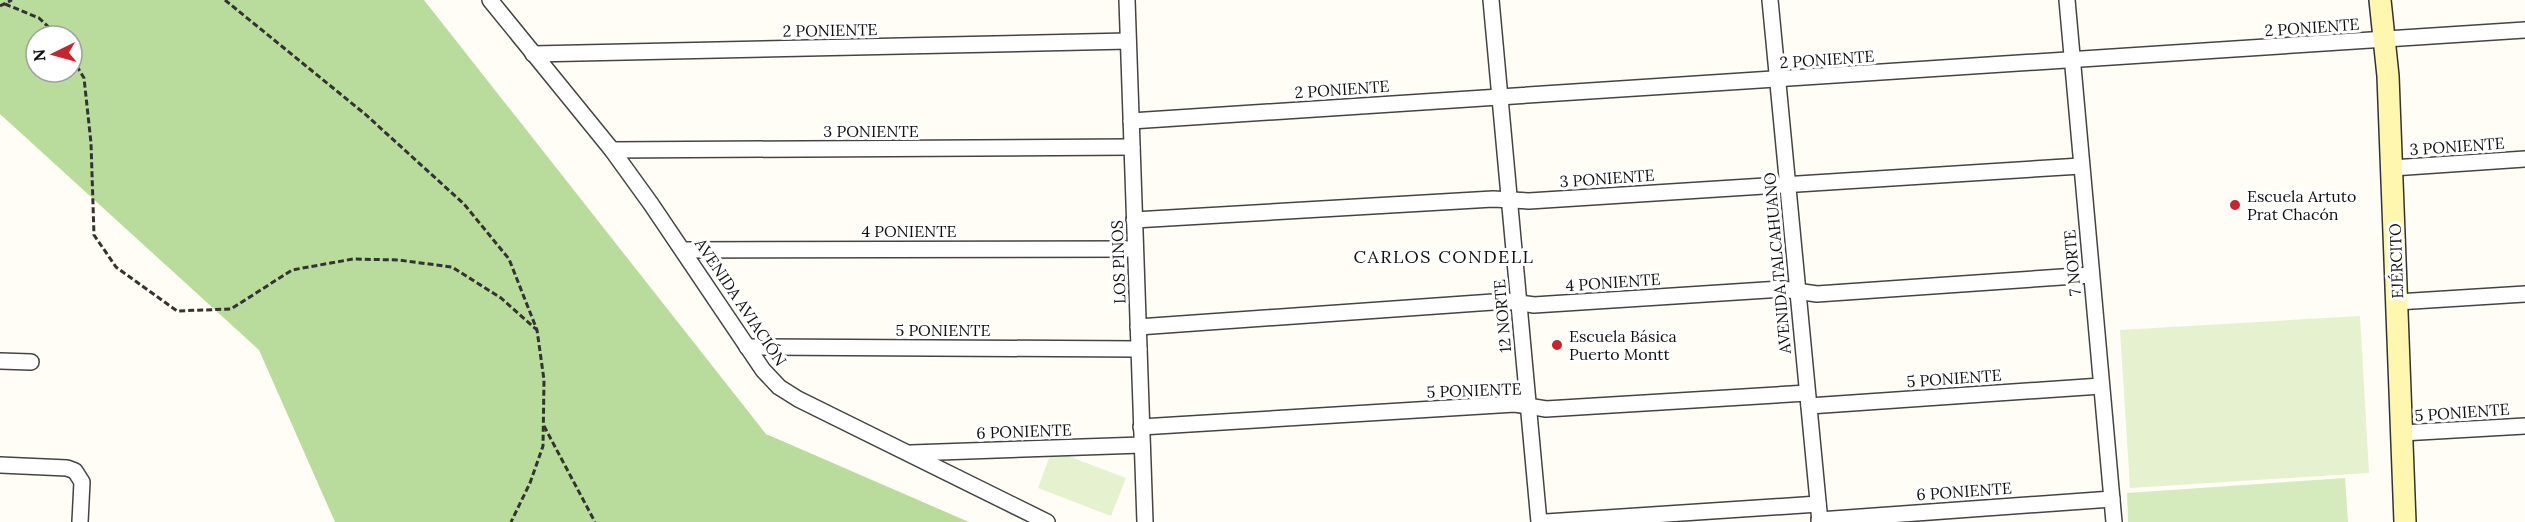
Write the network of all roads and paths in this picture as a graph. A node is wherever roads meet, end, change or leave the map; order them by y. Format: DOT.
graph roads {
  1 [pos="12,0"];
  2 [pos="225,0"];
  3 [pos="490,0"];
  4 [pos="1126,0"];
  5 [pos="1491,0"];
  6 [pos="1770,0"];
  7 [pos="2067,0"];
  8 [pos="2380,0"];
  9 [pos="5,4"];
  10 [pos="0,6"];
  11 [pos="45,24"];
  12 [pos="2525,30"];
  13 [pos="2384,40"];
  14 [pos="1128,41"];
  15 [pos="533,54"];
  16 [pos="2072,61"];
  17 [pos="84,78"];
  18 [pos="1778,80"];
  19 [pos="1500,98"];
  20 [pos="1131,121"];
  21 [pos="1132,147"];
  22 [pos="612,150"];
  23 [pos="2525,159"];
  24 [pos="2081,166"];
  25 [pos="2392,168"];
  26 [pos="1788,184"];
  27 [pos="1509,200"];
  28 [pos="1134,220"];
  29 [pos="1135,249"];
  30 [pos="683,250"];
  31 [pos="2091,275"];
  32 [pos="1798,291"];
  33 [pos="2525,294"];
  34 [pos="2397,302"];
  35 [pos="1519,303"];
  36 [pos="1138,327"];
  37 [pos="537,330"];
  38 [pos="747,347"];
  39 [pos="1139,349"];
  40 [pos="0,361"];
  41 [pos="31,362"];
  42 [pos="2101,386"];
  43 [pos="1808,399"];
  44 [pos="1529,406"];
  45 [pos="543,425"];
  46 [pos="2525,426"];
  47 [pos="1141,427"];
  48 [pos="2402,433"];
  49 [pos="1142,445"];
  50 [pos="908,453"];
  51 [pos="0,465"];
  52 [pos="2112,499"];
  53 [pos="1819,515"];
  54 [pos="80,522"];
  55 [pos="511,522"];
  56 [pos="595,522"];
  57 [pos="1047,522"];
  58 [pos="1145,522"];
  59 [pos="1539,522"];
  60 [pos="1546,522"];
  61 [pos="2114,522"];
  62 [pos="2405,522"];
  1 -- 9 [label="path"];
  2 -- 37 [label="path"];
  3 -- 15 [label="street, AVENIDA AVIACIÓN"];
  4 -- 14 [label="street, LOS PINOS"];
  5 -- 19 [label="street, 12 NORTE"];
  6 -- 18 [label="street, AVENIDA TALCAHUANO"];
  7 -- 16 [label="street, 7 NORTE"];
  8 -- 13 [label="street, EJÉRCITO"];
  9 -- 10 [label="path"];
  9 -- 11 [label="path"];
  12 -- 13 [label="street, 2 PONIENTE"];
  13 -- 16 [label="street, 2 PONIENTE"];
  13 -- 25 [label="street, EJÉRCITO"];
  14 -- 15 [label="street, 2 PONIENTE"];
  14 -- 20 [label="street, LOS PINOS"];
  15 -- 22 [label="street, AVENIDA AVIACIÓN"];
  16 -- 18 [label="street, 2 PONIENTE"];
  16 -- 24 [label="street, 7 NORTE"];
  17 -- 37 [label="path"];
  18 -- 19 [label="street, 2 PONIENTE"];
  18 -- 26 [label="street, AVENIDA TALCAHUANO"];
  19 -- 20 [label="street, 2 PONIENTE"];
  19 -- 27 [label="street, 12 NORTE"];
  20 -- 21 [label="street, LOS PINOS"];
  21 -- 22 [label="street, 3 PONIENTE"];
  21 -- 28 [label="street, LOS PINOS"];
  22 -- 30 [label="street, AVENIDA AVIACIÓN"];
  23 -- 25 [label="street, 3 PONIENTE"];
  24 -- 26 [label="street, 3 PONIENTE"];
  24 -- 31 [label="street, 7 NORTE"];
  25 -- 34 [label="street, EJÉRCITO"];
  26 -- 27 [label="street, 3 PONIENTE"];
  26 -- 32 [label="street, AVENIDA TALCAHUANO"];
  27 -- 28 [label="street, 3 PONIENTE"];
  27 -- 35 [label="street, 12 NORTE"];
  28 -- 29 [label="street, LOS PINOS"];
  29 -- 30 [label="street, 4 PONIENTE"];
  29 -- 36 [label="street, LOS PINOS"];
  30 -- 38 [label="street, AVENIDA AVIACIÓN"];
  31 -- 32 [label="street, 4 PONIENTE"];
  31 -- 42 [label="street, 7 NORTE"];
  32 -- 35 [label="street, 4 PONIENTE"];
  32 -- 43 [label="street, AVENIDA TALCAHUANO"];
  33 -- 34 [label="street"];
  34 -- 48 [label="street, EJÉRCITO"];
  35 -- 36 [label="street, 4 PONIENTE"];
  35 -- 44 [label="street, 12 NORTE"];
  36 -- 39 [label="street, LOS PINOS"];
  37 -- 45 [label="path"];
  38 -- 39 [label="street, 5 PONIENTE"];
  38 -- 50 [label="street, AVENIDA AVIACIÓN"];
  39 -- 47 [label="street, LOS PINOS"];
  40 -- 41 [label="street"];
  42 -- 43 [label="street, 5 PONIENTE"];
  42 -- 52 [label="street, 7 NORTE"];
  43 -- 44 [label="street, 5 PONIENTE"];
  43 -- 53 [label="street, AVENIDA TALCAHUANO"];
  44 -- 47 [label="street, 5 PONIENTE"];
  44 -- 59 [label="street, 12 NORTE"];
  45 -- 55 [label="path"];
  45 -- 56 [label="path"];
  46 -- 48 [label="street, 5 PONIENTE"];
  47 -- 49 [label="street, LOS PINOS"];
  48 -- 62 [label="street, EJÉRCITO"];
  49 -- 50 [label="street, 6 PONIENTE"];
  49 -- 58 [label="street, LOS PINOS"];
  50 -- 57 [label="street, AVENIDA AVIACIÓN"];
  51 -- 54 [label="street"];
  52 -- 53 [label="street, 6 PONIENTE"];
  52 -- 61 [label="street, 7 NORTE"];
  53 -- 60 [label="street, 6 PONIENTE"];
}
